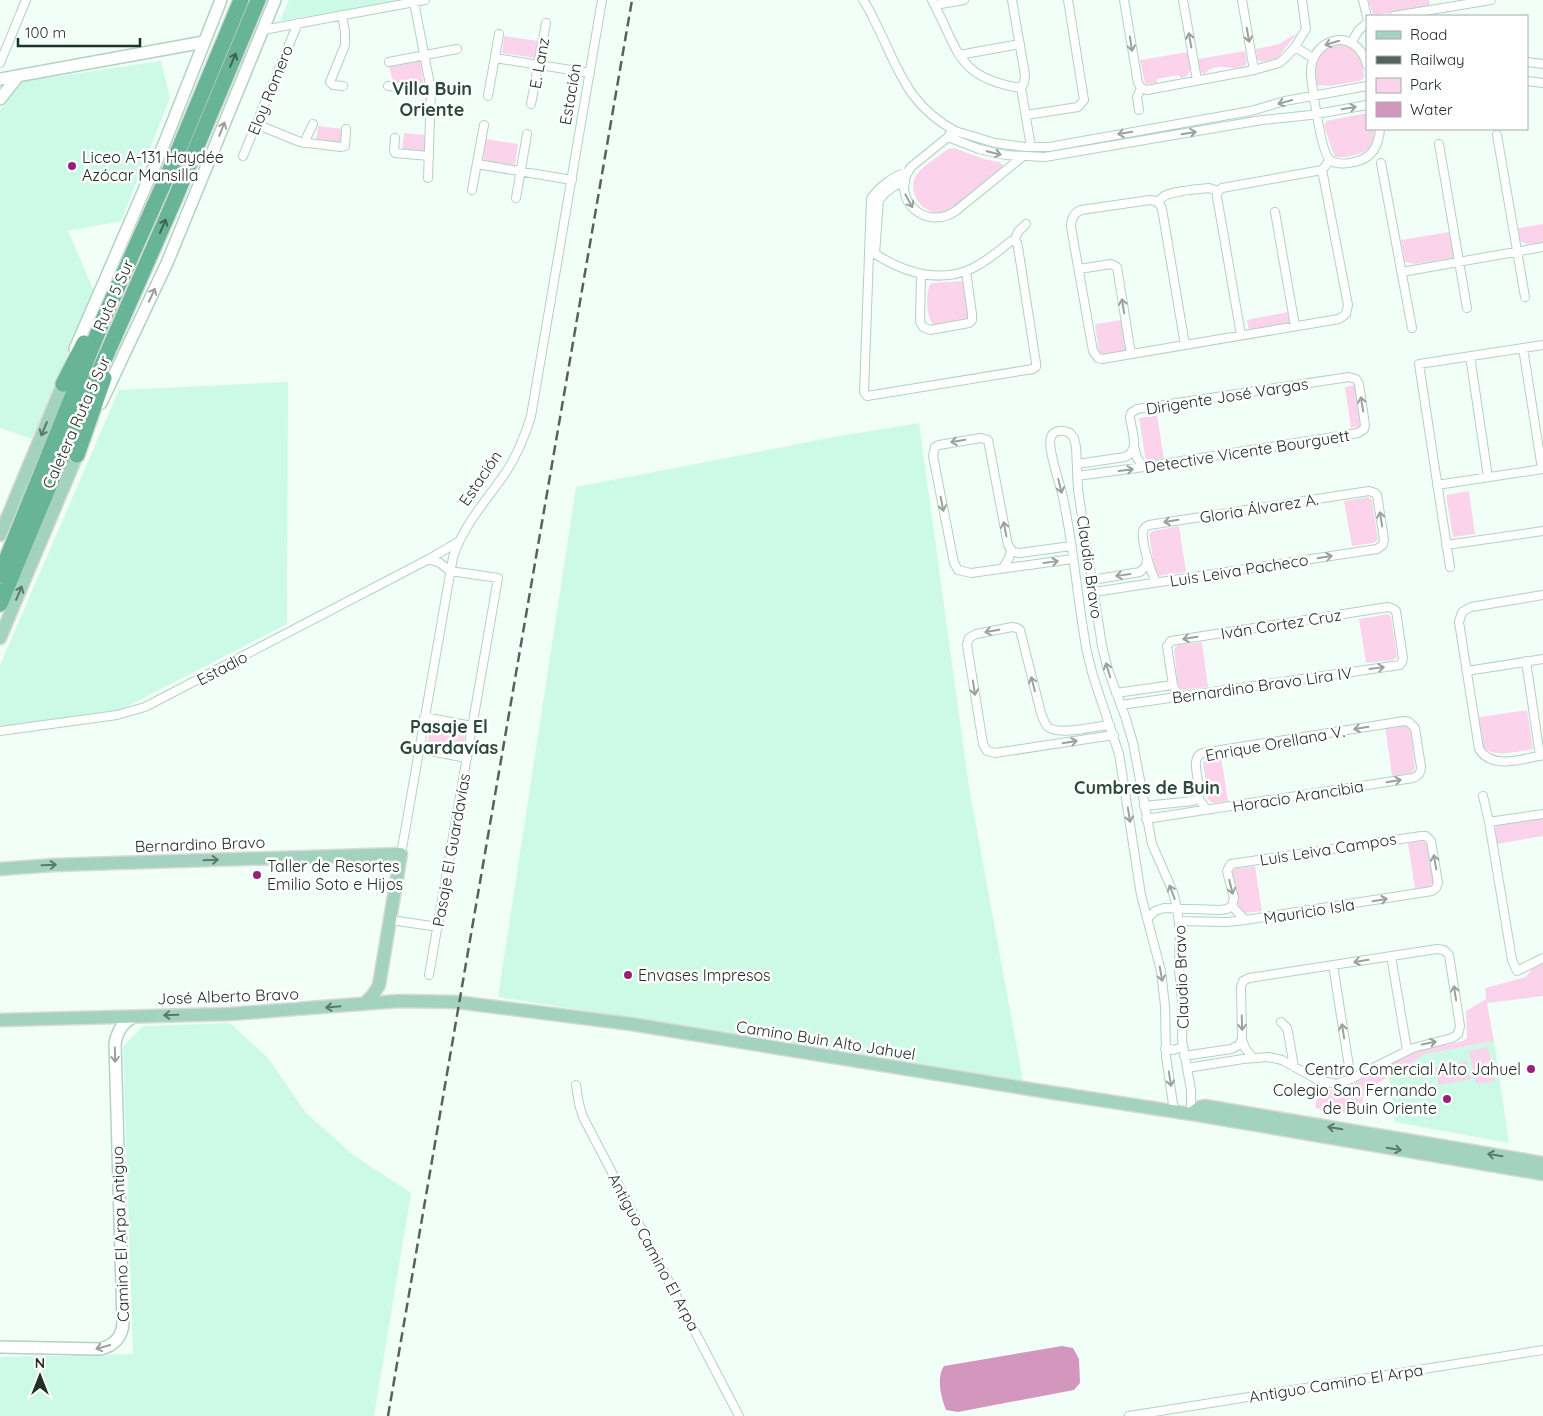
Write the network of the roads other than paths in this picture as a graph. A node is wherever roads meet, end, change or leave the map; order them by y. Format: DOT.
graph roads {
  1 [pos="26,0"];
  2 [pos="221,0"];
  3 [pos="241,0"];
  4 [pos="258,0"];
  5 [pos="276,0"];
  6 [pos="425,0"];
  7 [pos="602,0"];
  8 [pos="863,0"];
  9 [pos="964,0"];
  10 [pos="1012,0"];
  11 [pos="1068,0"];
  12 [pos="1124,0"];
  13 [pos="1183,0"];
  14 [pos="1242,0"];
  15 [pos="1302,0"];
  16 [pos="1362,0"];
  17 [pos="1434,0"];
  18 [pos="1491,0"];
  19 [pos="414,2"];
  20 [pos="933,3"];
  21 [pos="1436,9"];
  22 [pos="342,15"];
  23 [pos="1366,15"];
  24 [pos="1400,15"];
  25 [pos="546,23"];
  26 [pos="298,24"];
  27 [pos="1366,24"];
  28 [pos="263,30"];
  29 [pos="499,34"];
  30 [pos="204,42"];
  31 [pos="1352,42"];
  32 [pos="1020,44"];
  33 [pos="1295,46"];
  34 [pos="457,49"];
  35 [pos="424,55"];
  36 [pos="959,56"];
  37 [pos="495,58"];
  38 [pos="1314,58"];
  39 [pos="389,62"];
  40 [pos="1366,62"];
  41 [pos="1528,62"];
  42 [pos="0,63"];
  43 [pos="1543,64"];
  44 [pos="538,65"];
  45 [pos="1254,70"];
  46 [pos="590,73"];
  47 [pos="18,76"];
  48 [pos="0,79"];
  49 [pos="1197,80"];
  50 [pos="1528,81"];
  51 [pos="1543,83"];
  52 [pos="343,86"];
  53 [pos="388,86"];
  54 [pos="1366,86"];
  55 [pos="1021,88"];
  56 [pos="1141,88"];
  57 [pos="431,90"];
  58 [pos="447,91"];
  59 [pos="488,96"];
  60 [pos="1314,96"];
  61 [pos="0,99"];
  62 [pos="532,104"];
  63 [pos="1366,105"];
  64 [pos="1140,110"];
  65 [pos="1318,114"];
  66 [pos="1026,115"];
  67 [pos="256,124"];
  68 [pos="314,124"];
  69 [pos="484,125"];
  70 [pos="346,129"];
  71 [pos="1380,130"];
  72 [pos="957,132"];
  73 [pos="527,134"];
  74 [pos="1497,135"];
  75 [pos="948,137"];
  76 [pos="395,138"];
  77 [pos="304,143"];
  78 [pos="1072,143"];
  79 [pos="1439,144"];
  80 [pos="1031,147"];
  81 [pos="1075,153"];
  82 [pos="243,156"];
  83 [pos="429,156"];
  84 [pos="1022,157"];
  85 [pos="1330,160"];
  86 [pos="1382,163"];
  87 [pos="477,164"];
  88 [pos="1322,170"];
  89 [pos="520,172"];
  90 [pos="908,172"];
  91 [pos="428,178"];
  92 [pos="572,180"];
  93 [pos="905,182"];
  94 [pos="472,190"];
  95 [pos="1218,191"];
  96 [pos="516,198"];
  97 [pos="1158,202"];
  98 [pos="1275,212"];
  99 [pos="1026,224"];
  100 [pos="141,235"];
  101 [pos="1014,241"];
  102 [pos="1543,247"];
  103 [pos="872,252"];
  104 [pos="1517,252"];
  105 [pos="1459,262"];
  106 [pos="1079,269"];
  107 [pos="966,271"];
  108 [pos="1402,272"];
  109 [pos="920,274"];
  110 [pos="1525,297"];
  111 [pos="128,302"];
  112 [pos="1467,308"];
  113 [pos="1295,326"];
  114 [pos="1412,328"];
  115 [pos="1241,335"];
  116 [pos="1185,345"];
  117 [pos="1543,345"];
  118 [pos="1523,348"];
  119 [pos="1131,354"];
  120 [pos="1470,356"];
  121 [pos="1356,379"];
  122 [pos="63,384"];
  123 [pos="1134,444"];
  124 [pos="1132,453"];
  125 [pos="77,455"];
  126 [pos="1077,464"];
  127 [pos="1144,467"];
  128 [pos="1542,469"];
  129 [pos="1077,476"];
  130 [pos="1488,477"];
  131 [pos="1437,485"];
  132 [pos="1080,504"];
  133 [pos="1064,506"];
  134 [pos="1543,531"];
  135 [pos="0,535"];
  136 [pos="458,542"];
  137 [pos="1383,545"];
  138 [pos="1446,545"];
  139 [pos="1071,546"];
  140 [pos="1014,552"];
  141 [pos="429,559"];
  142 [pos="1073,559"];
  143 [pos="1147,560"];
  144 [pos="1018,566"];
  145 [pos="1450,567"];
  146 [pos="1003,568"];
  147 [pos="450,571"];
  148 [pos="0,575"];
  149 [pos="1092,580"];
  150 [pos="1156,582"];
  151 [pos="1094,592"];
  152 [pos="1543,595"];
  153 [pos="0,604"];
  154 [pos="1099,631"];
  155 [pos="1083,633"];
  156 [pos="0,638"];
  157 [pos="1543,659"];
  158 [pos="1526,661"];
  159 [pos="1402,663"];
  160 [pos="1467,670"];
  161 [pos="1172,685"];
  162 [pos="1116,693"];
  163 [pos="1180,698"];
  164 [pos="1121,705"];
  165 [pos="424,718"];
  166 [pos="1409,722"];
  167 [pos="1110,724"];
  168 [pos="472,726"];
  169 [pos="1051,729"];
  170 [pos="0,731"];
  171 [pos="1114,735"];
  172 [pos="1133,743"];
  173 [pos="1048,745"];
  174 [pos="1118,749"];
  175 [pos="419,750"];
  176 [pos="1542,756"];
  177 [pos="467,758"];
  178 [pos="1483,796"];
  179 [pos="1198,798"];
  180 [pos="1144,806"];
  181 [pos="1207,810"];
  182 [pos="1543,814"];
  183 [pos="1146,819"];
  184 [pos="1489,822"];
  185 [pos="401,854"];
  186 [pos="0,869"];
  187 [pos="1436,888"];
  188 [pos="1232,906"];
  189 [pos="1177,908"];
  190 [pos="1147,919"];
  191 [pos="391,920"];
  192 [pos="1245,920"];
  193 [pos="1179,921"];
  194 [pos="438,927"];
  195 [pos="1392,956"];
  196 [pos="1543,958"];
  197 [pos="1333,965"];
  198 [pos="382,973"];
  199 [pos="429,975"];
  200 [pos="399,1002"];
  201 [pos="456,1002"];
  202 [pos="364,1004"];
  203 [pos="136,1016"];
  204 [pos="0,1020"];
  205 [pos="1282,1022"];
  206 [pos="1242,1039"];
  207 [pos="1183,1047"];
  208 [pos="1165,1048"];
  209 [pos="1407,1050"];
  210 [pos="1184,1056"];
  211 [pos="1253,1058"];
  212 [pos="1294,1067"];
  213 [pos="1187,1068"];
  214 [pos="1351,1079"];
  215 [pos="576,1085"];
  216 [pos="1174,1111"];
  217 [pos="1191,1114"];
  218 [pos="1543,1163"];
  219 [pos="1543,1174"];
  220 [pos="0,1347"];
  221 [pos="1543,1350"];
  222 [pos="739,1416"];
  223 [pos="1129,1416"];
  1 -- 42 [label="street"];
  2 -- 30 [label="main road, Caletera Ruta 5 Sur"];
  3 -- 100 [label="highway, Ruta 5 Sur"];
  111 -- 4 [label="highway, Ruta 5 Sur, one-way"];
  5 -- 28 [label="main road, Caletera Ruta 5 Sur"];
  6 -- 19 [label="street"];
  7 -- 46 [label="street, Estación"];
  8 -- 72 [label="street"];
  9 -- 20 [label="street"];
  10 -- 32 [label="street"];
  11 -- 66 [label="street"];
  12 -- 56 [label="street, one-way"];
  49 -- 13 [label="street, one-way"];
  14 -- 45 [label="street, one-way"];
  15 -- 33 [label="street"];
  16 -- 23 [label="street"];
  17 -- 21 [label="street"];
  18 -- 21 [label="street"];
  19 -- 22 [label="street"];
  19 -- 35 [label="street"];
  20 -- 36 [label="street"];
  21 -- 24 [label="street"];
  22 -- 26 [label="street"];
  22 -- 52 [label="street"];
  25 -- 44 [label="street, E. Lanz"];
  26 -- 28 [label="street"];
  26 -- 67 [label="street, Eloy Romero"];
  27 -- 31 [label="street"];
  125 -- 28 [label="main road, Caletera Ruta 5 Sur, one-way"];
  29 -- 37 [label="street"];
  30 -- 47 [label="main road"];
  30 -- 122 [label="main road, Caletera Ruta 5 Sur"];
  31 -- 38 [label="street, one-way"];
  31 -- 40 [label="street"];
  32 -- 36 [label="street"];
  32 -- 55 [label="street"];
  33 -- 38 [label="street"];
  33 -- 45 [label="street"];
  34 -- 35 [label="street"];
  35 -- 39 [label="street"];
  35 -- 57 [label="street"];
  36 -- 55 [label="street"];
  37 -- 44 [label="street"];
  37 -- 59 [label="street"];
  38 -- 60 [label="street"];
  41 -- 43 [label="street"];
  44 -- 46 [label="street"];
  44 -- 62 [label="street, E. Lanz"];
  45 -- 49 [label="street"];
  46 -- 92 [label="street, Estación"];
  47 -- 48 [label="main road"];
  47 -- 61 [label="main road"];
  49 -- 56 [label="street"];
  50 -- 51 [label="street"];
  53 -- 57 [label="street"];
  54 -- 60 [label="street"];
  55 -- 66 [label="street"];
  56 -- 64 [label="street"];
  57 -- 58 [label="street"];
  57 -- 83 [label="street"];
  60 -- 65 [label="street"];
  60 -- 78 [label="street, one-way"];
  65 -- 63 [label="street, one-way"];
  81 -- 65 [label="street, one-way"];
  65 -- 85 [label="street"];
  66 -- 80 [label="street"];
  67 -- 77 [label="street"];
  67 -- 82 [label="street, Eloy Romero"];
  68 -- 77 [label="street"];
  69 -- 87 [label="street"];
  70 -- 77 [label="street"];
  71 -- 85 [label="street"];
  72 -- 75 [label="street"];
  72 -- 80 [label="street"];
  73 -- 89 [label="street"];
  74 -- 104 [label="street"];
  75 -- 84 [label="street, one-way"];
  75 -- 90 [label="street"];
  76 -- 83 [label="street"];
  78 -- 80 [label="street"];
  78 -- 81 [label="street"];
  79 -- 105 [label="street"];
  81 -- 84 [label="street"];
  83 -- 91 [label="street"];
  93 -- 84 [label="street, one-way"];
  85 -- 88 [label="street"];
  86 -- 108 [label="street"];
  87 -- 89 [label="street"];
  87 -- 94 [label="street"];
  88 -- 95 [label="street"];
  88 -- 113 [label="street"];
  89 -- 92 [label="street"];
  89 -- 96 [label="street"];
  90 -- 93 [label="street"];
  90 -- 103 [label="street"];
  92 -- 136 [label="street, Estación"];
  93 -- 103 [label="street"];
  95 -- 97 [label="street"];
  95 -- 115 [label="street"];
  97 -- 106 [label="street"];
  97 -- 116 [label="street"];
  98 -- 113 [label="street"];
  99 -- 101 [label="street"];
  100 -- 122 [label="highway"];
  100 -- 148 [label="highway, Ruta 5 Sur"];
  101 -- 103 [label="street"];
  101 -- 107 [label="street"];
  102 -- 104 [label="street"];
  103 -- 109 [label="street"];
  104 -- 105 [label="street"];
  104 -- 110 [label="street"];
  105 -- 108 [label="street"];
  105 -- 112 [label="street"];
  106 -- 119 [label="street"];
  119 -- 106 [label="street, one-way"];
  107 -- 109 [label="street"];
  107 -- 109 [label="street"];
  108 -- 114 [label="street"];
  111 -- 125 [label="highway"];
  111 -- 153 [label="highway, Ruta 5 Sur"];
  113 -- 115 [label="street"];
  115 -- 116 [label="street"];
  116 -- 119 [label="street"];
  117 -- 118 [label="street"];
  118 -- 120 [label="street"];
  118 -- 128 [label="street"];
  120 -- 130 [label="street"];
  120 -- 131 [label="street"];
  121 -- 123 [label="street, Dirigente José Vargas"];
  127 -- 121 [label="street, Detective Vicente Bourguett, one-way"];
  122 -- 135 [label="main road, Caletera Ruta 5 Sur, one-way"];
  123 -- 124 [label="street, Dirigente José Vargas"];
  123 -- 127 [label="street, Dirigente José Vargas"];
  124 -- 126 [label="street, Detective Vicente Bourguett"];
  156 -- 125 [label="main road, Caletera Ruta 5 Sur, one-way"];
  126 -- 129 [label="street, Claudio Bravo"];
  126 -- 133 [label="street, Claudio Bravo, one-way"];
  129 -- 127 [label="street, Detective Vicente Bourguett, one-way"];
  128 -- 130 [label="street"];
  129 -- 132 [label="street, Claudio Bravo"];
  130 -- 131 [label="street"];
  131 -- 138 [label="street"];
  132 -- 133 [label="street, Claudio Bravo"];
  132 -- 149 [label="street, Claudio Bravo"];
  133 -- 139 [label="street, Claudio Bravo"];
  134 -- 138 [label="street"];
  136 -- 141 [label="street, Estadio"];
  136 -- 147 [label="street, Estación"];
  137 -- 143 [label="street, Gloria Álvarez A., one-way"];
  150 -- 137 [label="street, Luis Leiva Pacheco, one-way"];
  138 -- 145 [label="street"];
  139 -- 140 [label="street"];
  139 -- 142 [label="street, Claudio Bravo"];
  140 -- 144 [label="street"];
  140 -- 146 [label="street"];
  140 -- 146 [label="street, one-way"];
  141 -- 147 [label="street"];
  141 -- 170 [label="street, Estadio"];
  144 -- 142 [label="street, one-way"];
  142 -- 155 [label="street, Claudio Bravo"];
  143 -- 149 [label="street, Luis Leiva Pacheco, one-way"];
  143 -- 150 [label="street"];
  144 -- 146 [label="street"];
  147 -- 165 [label="street, Estación"];
  147 -- 168 [label="street, Pasaje El Guardavías"];
  149 -- 151 [label="street, Claudio Bravo"];
  150 -- 151 [label="street, Luis Leiva Pacheco"];
  151 -- 154 [label="street, Claudio Bravo"];
  152 -- 160 [label="street"];
  154 -- 155 [label="street, Claudio Bravo"];
  162 -- 154 [label="street, Claudio Bravo, one-way"];
  155 -- 167 [label="street, Claudio Bravo"];
  157 -- 158 [label="street"];
  158 -- 160 [label="street"];
  158 -- 176 [label="street"];
  159 -- 161 [label="street, Iván Cortez Cruz, one-way"];
  163 -- 159 [label="street, Bernardino Bravo Lira IV, one-way"];
  160 -- 176 [label="street"];
  161 -- 162 [label="street, Bernardino Bravo Lira IV"];
  161 -- 163 [label="street"];
  162 -- 164 [label="street, Claudio Bravo"];
  163 -- 164 [label="street, Bernardino Bravo Lira IV"];
  164 -- 172 [label="street, Claudio Bravo"];
  165 -- 168 [label="street"];
  165 -- 175 [label="street, Estación"];
  166 -- 179 [label="street, Enrique Orellana V., one-way"];
  181 -- 166 [label="street, Horacio Arancibia, one-way"];
  167 -- 169 [label="street"];
  167 -- 171 [label="street, Claudio Bravo"];
  168 -- 177 [label="street, Pasaje El Guardavías"];
  169 -- 173 [label="street"];
  169 -- 173 [label="street, one-way"];
  173 -- 171 [label="street, one-way"];
  171 -- 174 [label="street, Claudio Bravo"];
  172 -- 174 [label="street"];
  172 -- 180 [label="street, Claudio Bravo"];
  174 -- 190 [label="street, Claudio Bravo, one-way"];
  175 -- 177 [label="street"];
  175 -- 185 [label="street, Estación"];
  177 -- 194 [label="street, Pasaje El Guardavías"];
  178 -- 184 [label="street"];
  179 -- 180 [label="street"];
  179 -- 181 [label="street"];
  180 -- 183 [label="street, Claudio Bravo"];
  181 -- 183 [label="street, Horacio Arancibia"];
  182 -- 184 [label="street"];
  189 -- 183 [label="street, Claudio Bravo, one-way"];
  184 -- 196 [label="street"];
  186 -- 185 [label="main road, Bernardino Bravo, one-way"];
  185 -- 191 [label="main road, Estación"];
  187 -- 188 [label="street, Luis Leiva Campos, one-way"];
  192 -- 187 [label="street, Mauricio Isla, one-way"];
  188 -- 189 [label="street"];
  188 -- 192 [label="street"];
  189 -- 190 [label="street, Claudio Bravo"];
  189 -- 193 [label="street, Claudio Bravo"];
  190 -- 208 [label="street, Claudio Bravo, one-way"];
  191 -- 194 [label="street"];
  191 -- 198 [label="main road, Estación"];
  192 -- 193 [label="street, Mauricio Isla"];
  193 -- 207 [label="street, Claudio Bravo"];
  194 -- 199 [label="street, Pasaje El Guardavías"];
  195 -- 197 [label="street, one-way"];
  195 -- 209 [label="street"];
  209 -- 195 [label="street, one-way"];
  197 -- 206 [label="street, one-way"];
  214 -- 197 [label="street, one-way"];
  198 -- 200 [label="main road"];
  198 -- 202 [label="main road, Estación"];
  200 -- 201 [label="main road, José Alberto Bravo"];
  200 -- 202 [label="main road, José Alberto Bravo"];
  201 -- 216 [label="main road, Camino Buin Alto Jahuel"];
  202 -- 203 [label="main road, José Alberto Bravo, one-way"];
  203 -- 204 [label="main road, José Alberto Bravo"];
  203 -- 220 [label="main road, Camino El Arpa Antiguo, one-way"];
  205 -- 212 [label="street"];
  206 -- 210 [label="street"];
  206 -- 211 [label="street"];
  207 -- 208 [label="street, Claudio Bravo"];
  207 -- 210 [label="street, Claudio Bravo"];
  208 -- 216 [label="street, Claudio Bravo, one-way"];
  209 -- 214 [label="street"];
  210 -- 213 [label="street, Claudio Bravo"];
  211 -- 212 [label="street"];
  211 -- 213 [label="street"];
  212 -- 214 [label="street"];
  213 -- 217 [label="street, Claudio Bravo"];
  215 -- 222 [label="street, Antiguo Camino El Arpa"];
  216 -- 217 [label="main road, Camino Buin Alto Jahuel"];
  218 -- 217 [label="main road, Camino Buin Alto Jahuel, one-way"];
  217 -- 219 [label="main road, Camino Buin Alto Jahuel, one-way"];
  221 -- 223 [label="street, Antiguo Camino El Arpa"];
}
